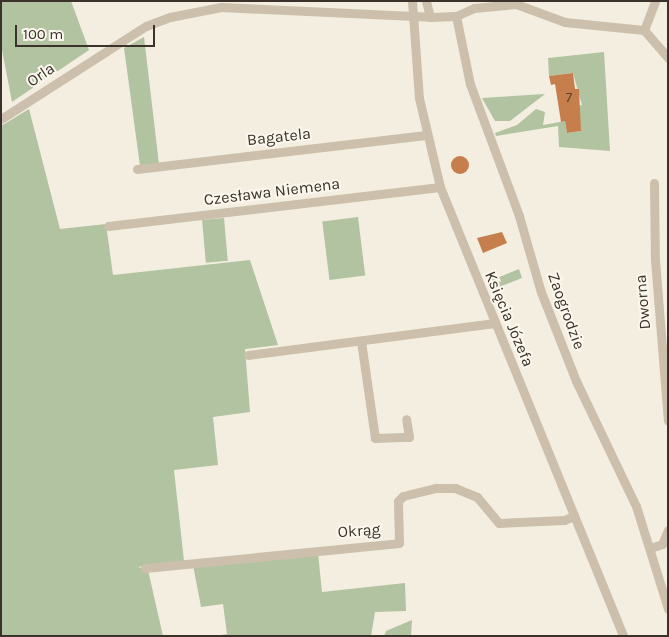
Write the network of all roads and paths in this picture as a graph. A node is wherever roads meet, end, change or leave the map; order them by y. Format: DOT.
graph roads {
  1 [pos="412,1"];
  2 [pos="426,1"];
  3 [pos="655,1"];
  4 [pos="412,15"];
  5 [pos="456,16"];
  6 [pos="430,17"];
  7 [pos="644,30"];
  8 [pos="668,58"];
  9 [pos="1,119"];
  10 [pos="426,135"];
  11 [pos="137,169"];
  12 [pos="654,182"];
  13 [pos="440,187"];
  14 [pos="108,226"];
  15 [pos="495,323"];
  16 [pos="361,341"];
  17 [pos="248,355"];
  18 [pos="406,420"];
  19 [pos="668,420"];
  20 [pos="574,516"];
  21 [pos="668,530"];
  22 [pos="650,548"];
  23 [pos="145,568"];
  24 [pos="664,580"];
  25 [pos="668,609"];
  26 [pos="623,636"];
  1 -- 4 [label="street, Księcia Józefa"];
  2 -- 6 [label="street"];
  3 -- 7 [label="street"];
  4 -- 6 [label="street, Orla"];
  4 -- 9 [label="street, Orla"];
  4 -- 10 [label="street, Księcia Józefa"];
  5 -- 6 [label="street, Orla"];
  5 -- 7 [label="street, Orla"];
  5 -- 22 [label="street, Zaogrodzie"];
  7 -- 8 [label="street"];
  10 -- 11 [label="street, Bagatela"];
  10 -- 13 [label="street, Księcia Józefa"];
  12 -- 19 [label="street, Dworna"];
  13 -- 14 [label="street, Czesława Niemena"];
  13 -- 15 [label="street, Księcia Józefa"];
  15 -- 16 [label="street"];
  15 -- 20 [label="street, Księcia Józefa"];
  16 -- 17 [label="street"];
  16 -- 18 [label="street"];
  20 -- 23 [label="street, Okrąg"];
  20 -- 26 [label="street, Księcia Józefa"];
  21 -- 22 [label="street"];
  22 -- 24 [label="street, Zaogrodzie"];
  24 -- 25 [label="street, Zaogrodzie"];
}
